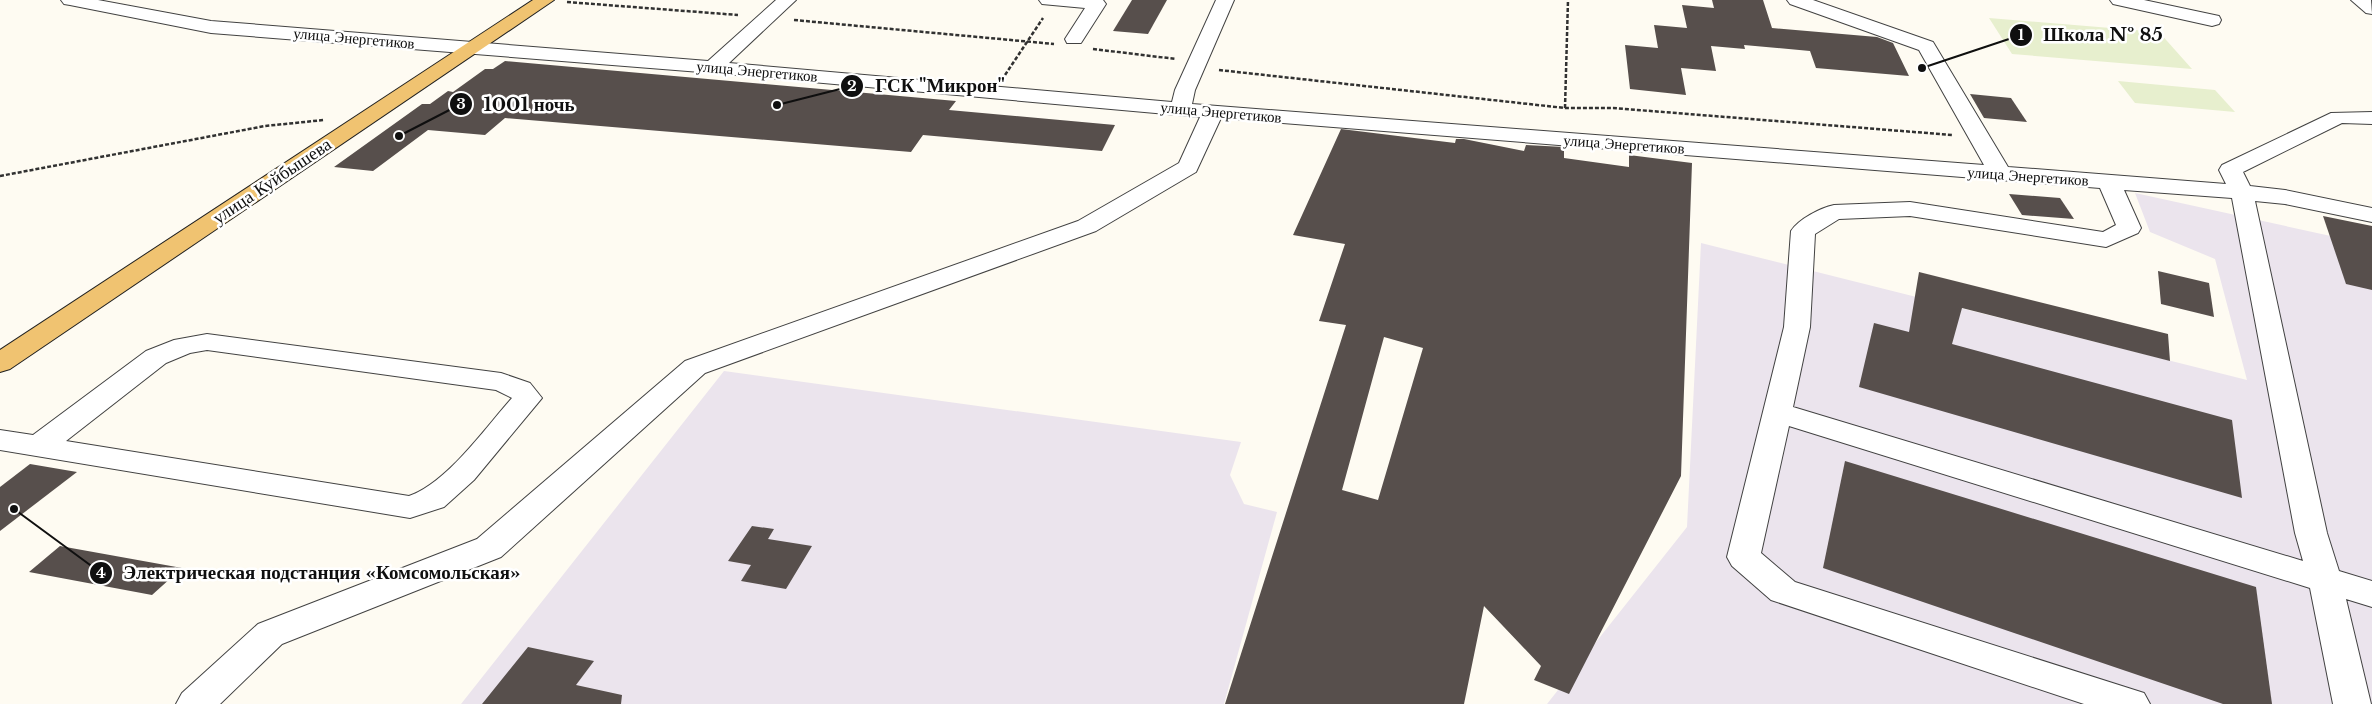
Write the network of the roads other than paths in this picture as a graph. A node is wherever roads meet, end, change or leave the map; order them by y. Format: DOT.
graph roads {
  1 [pos="70,0"];
  2 [pos="545,0"];
  3 [pos="787,0"];
  4 [pos="1048,0"];
  5 [pos="1225,0"];
  6 [pos="1796,0"];
  7 [pos="2118,0"];
  8 [pos="2191,0"];
  9 [pos="2360,0"];
  10 [pos="1054,1"];
  11 [pos="1098,2"];
  12 [pos="2372,9"];
  13 [pos="1074,39"];
  14 [pos="473,47"];
  15 [pos="713,67"];
  16 [pos="1180,109"];
  17 [pos="1213,112"];
  18 [pos="2372,118"];
  19 [pos="2001,174"];
  20 [pos="2109,182"];
  21 [pos="2242,192"];
  22 [pos="2372,215"];
  23 [pos="0,363"];
  24 [pos="1777,412"];
  25 [pos="0,440"];
  26 [pos="39,446"];
  27 [pos="2325,580"];
  28 [pos="2372,594"];
  29 [pos="195,704"];
  30 [pos="2131,704"];
  31 [pos="2352,704"];
  1 -- 14 [label="street, улица Энергетиков"];
  2 -- 14 [label="main road, улица Куйбышева"];
  3 -- 15 [label="street"];
  4 -- 10 [label="street"];
  5 -- 16 [label="street"];
  6 -- 19 [label="street"];
  7 -- 8 [label="street"];
  9 -- 12 [label="street"];
  10 -- 11 [label="street"];
  11 -- 13 [label="street"];
  14 -- 15 [label="street, улица Энергетиков"];
  14 -- 23 [label="main road, улица Куйбышева"];
  15 -- 16 [label="street, улица Энергетиков"];
  16 -- 17 [label="street, улица Энергетиков"];
  17 -- 19 [label="street, улица Энергетиков"];
  17 -- 29 [label="street"];
  18 -- 21 [label="street"];
  19 -- 20 [label="street, улица Энергетиков"];
  20 -- 21 [label="street, улица Энергетиков"];
  20 -- 24 [label="street"];
  21 -- 22 [label="street, улица Энергетиков"];
  21 -- 27 [label="street"];
  24 -- 27 [label="street"];
  24 -- 30 [label="street"];
  25 -- 26 [label="street"];
  26 -- 26 [label="street"];
  27 -- 28 [label="street"];
  27 -- 31 [label="street"];
}
